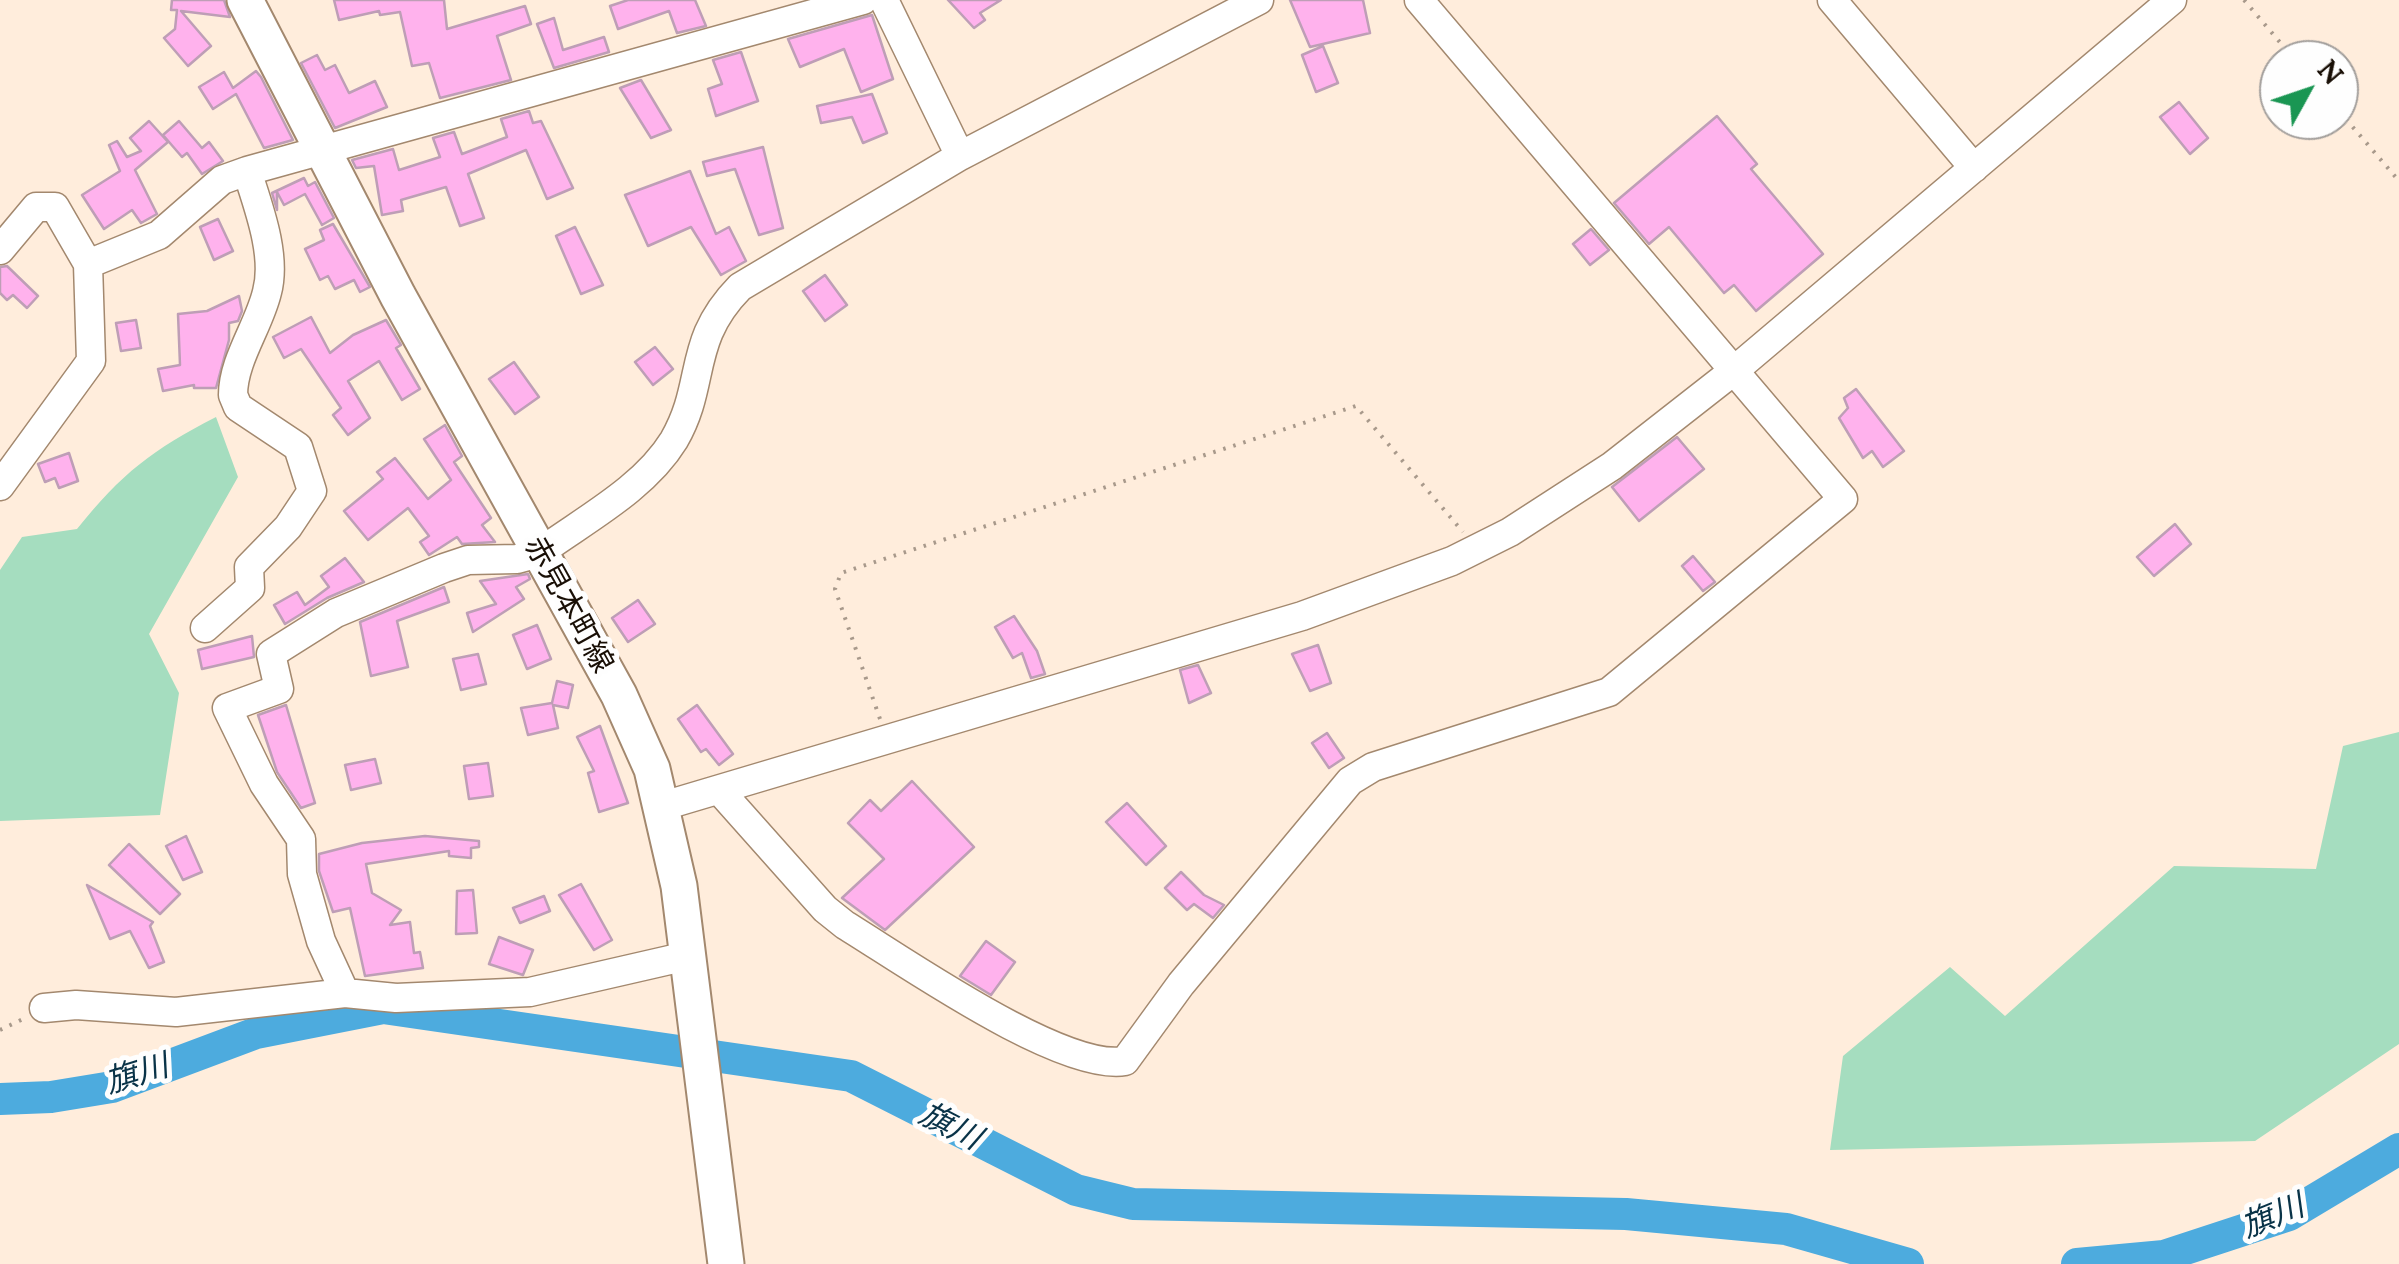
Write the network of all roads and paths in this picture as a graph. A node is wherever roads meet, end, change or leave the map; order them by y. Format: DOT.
graph roads {
  1 [pos="245,0"];
  2 [pos="864,0"];
  3 [pos="884,0"];
  4 [pos="1259,0"];
  5 [pos="1419,0"];
  6 [pos="1832,0"];
  7 [pos="2172,0"];
  8 [pos="2244,0"];
  9 [pos="2279,40"];
  10 [pos="2359,134"];
  11 [pos="321,148"];
  12 [pos="960,156"];
  13 [pos="1974,168"];
  14 [pos="247,171"];
  15 [pos="2399,181"];
  16 [pos="0,250"];
  17 [pos="88,264"];
  18 [pos="1736,369"];
  19 [pos="0,486"];
  20 [pos="1477,548"];
  21 [pos="539,553"];
  22 [pos="204,628"];
  23 [pos="888,742"];
  24 [pos="720,791"];
  25 [pos="664,806"];
  26 [pos="688,966"];
  27 [pos="345,994"];
  28 [pos="44,1008"];
  29 [pos="0,1030"];
  30 [pos="726,1264"];
  1 -- 11 [label="main road, 赤見本町線"];
  2 -- 11 [label="street"];
  3 -- 12 [label="street"];
  4 -- 12 [label="street"];
  5 -- 18 [label="street"];
  6 -- 13 [label="street"];
  7 -- 13 [label="street"];
  8 -- 9 [label="path"];
  10 -- 15 [label="path"];
  11 -- 14 [label="street"];
  11 -- 21 [label="main road, 赤見本町線"];
  12 -- 21 [label="street"];
  13 -- 18 [label="street"];
  14 -- 17 [label="street"];
  14 -- 22 [label="street"];
  16 -- 17 [label="street"];
  17 -- 19 [label="street"];
  18 -- 20 [label="street"];
  18 -- 24 [label="street"];
  20 -- 23 [label="street"];
  20 -- 23 [label="path"];
  21 -- 25 [label="main road, 赤見本町線"];
  21 -- 27 [label="street"];
  23 -- 24 [label="street"];
  24 -- 25 [label="street"];
  25 -- 26 [label="main road, 赤見本町線"];
  26 -- 27 [label="street"];
  26 -- 30 [label="main road, 赤見本町線"];
  27 -- 28 [label="street"];
  28 -- 29 [label="path"];
}
